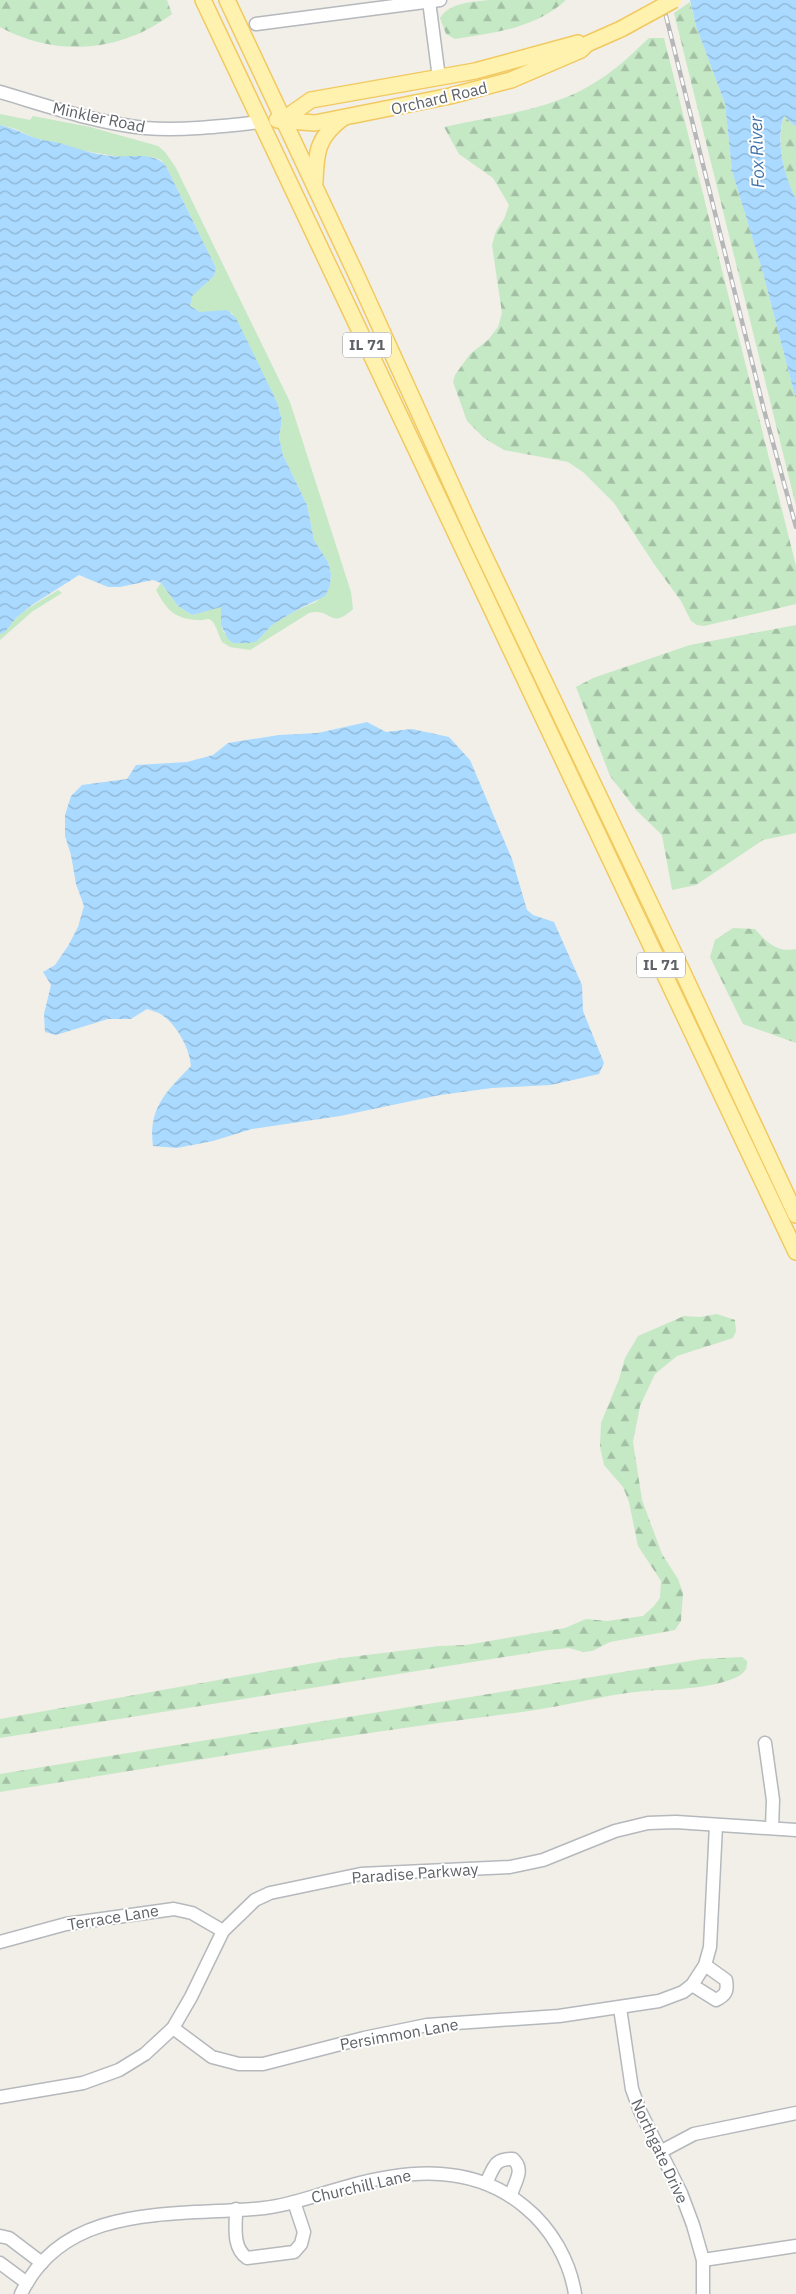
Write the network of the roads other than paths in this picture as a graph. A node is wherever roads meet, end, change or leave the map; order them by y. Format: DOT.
graph roads {
  1 [pos="203,0"];
  2 [pos="227,0"];
  3 [pos="674,0"];
  4 [pos="434,1"];
  5 [pos="256,24"];
  6 [pos="587,44"];
  7 [pos="439,78"];
  8 [pos="0,92"];
  9 [pos="343,118"];
  10 [pos="284,119"];
  11 [pos="261,122"];
  12 [pos="315,186"];
  13 [pos="796,1215"];
  14 [pos="796,1252"];
  15 [pos="765,1744"];
  16 [pos="716,1825"];
  17 [pos="772,1828"];
  18 [pos="796,1830"];
  19 [pos="223,1931"];
  20 [pos="0,1942"];
  21 [pos="704,1965"];
  22 [pos="692,1984"];
  23 [pos="620,2008"];
  24 [pos="173,2028"];
  25 [pos="0,2097"];
  26 [pos="796,2113"];
  27 [pos="660,2152"];
  28 [pos="486,2183"];
  29 [pos="510,2195"];
  30 [pos="294,2202"];
  31 [pos="236,2209"];
  32 [pos="0,2236"];
  33 [pos="796,2246"];
  34 [pos="703,2260"];
  35 [pos="0,2263"];
  36 [pos="42,2263"];
  37 [pos="24,2288"];
  38 [pos="575,2294"];
  39 [pos="703,2294"];
  1 -- 11 [label="main road, IL 71"];
  2 -- 10 [label="main road, IL 71"];
  3 -- 6 [label="main road, Orchard Road, bridge"];
  4 -- 5 [label="street"];
  4 -- 7 [label="street"];
  6 -- 7 [label="main road, Orchard Road"];
  6 -- 9 [label="main road, Orchard Road"];
  7 -- 10 [label="main road, Orchard Road"];
  8 -- 11 [label="street, Minkler Road"];
  9 -- 10 [label="main road, Orchard Road"];
  9 -- 12 [label="main road"];
  10 -- 11 [label="main road, Orchard Road"];
  10 -- 12 [label="main road, IL 71"];
  11 -- 14 [label="main road, IL 71"];
  12 -- 13 [label="main road, IL 71"];
  15 -- 17 [label="street"];
  16 -- 17 [label="street, Paradise Parkway"];
  16 -- 19 [label="street, Paradise Parkway"];
  16 -- 21 [label="street, Persimmon Lane"];
  17 -- 18 [label="street, Paradise Parkway"];
  19 -- 20 [label="street, Terrace Lane"];
  19 -- 24 [label="street, Paradise Parkway"];
  21 -- 22 [label="street, Persimmon Lane"];
  21 -- 22 [label="street"];
  22 -- 23 [label="street, Persimmon Lane"];
  23 -- 24 [label="street, Persimmon Lane"];
  23 -- 27 [label="street, Northgate Drive"];
  24 -- 25 [label="street, Paradise Parkway"];
  26 -- 27 [label="street"];
  27 -- 34 [label="street, Northgate Drive"];
  28 -- 29 [label="street, Churchill Lane"];
  28 -- 29 [label="street"];
  28 -- 30 [label="street, Churchill Lane"];
  29 -- 38 [label="street, Churchill Lane"];
  30 -- 31 [label="street, Churchill Lane"];
  30 -- 31 [label="street, Churchill Lane"];
  31 -- 36 [label="street, Churchill Lane"];
  32 -- 36 [label="street"];
  33 -- 34 [label="street"];
  34 -- 39 [label="street, Northgate Drive"];
  35 -- 37 [label="street, Churchill Lane"];
  36 -- 37 [label="street, Churchill Lane"];
}
